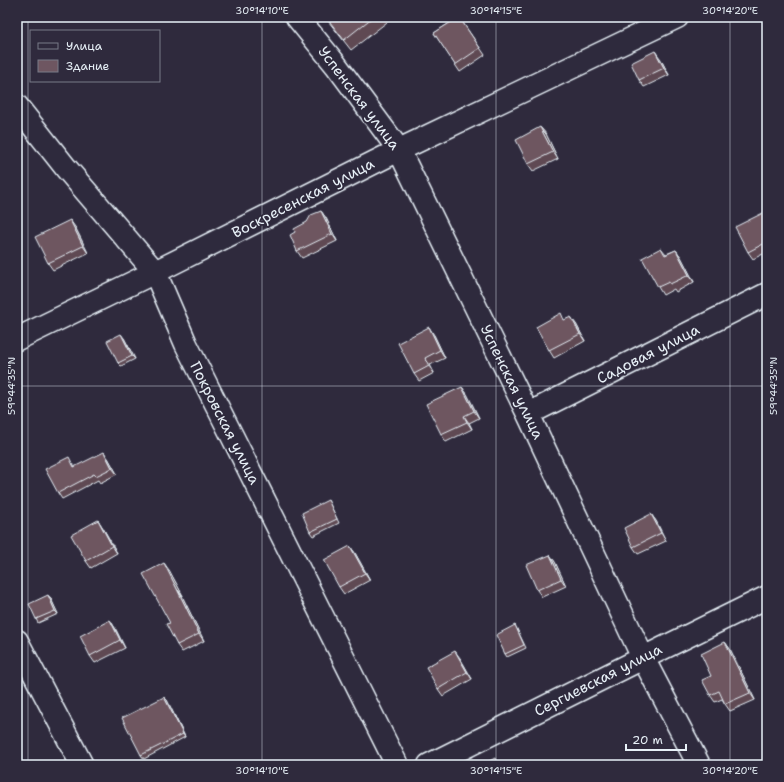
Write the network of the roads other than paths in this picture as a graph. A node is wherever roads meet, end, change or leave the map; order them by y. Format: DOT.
graph roads {
  1 [pos="298,17"];
  2 [pos="678,17"];
  3 [pos="17,106"];
  4 [pos="399,150"];
  5 [pos="155,272"];
  6 [pos="767,294"];
  7 [pos="17,339"];
  8 [pos="528,414"];
  9 [pos="767,597"];
  10 [pos="17,641"];
  11 [pos="643,658"];
  12 [pos="82,765"];
  13 [pos="397,765"];
  14 [pos="429,765"];
  15 [pos="699,765"];
  1 -- 4 [label="street, Успенская улица"];
  2 -- 4 [label="street, Воскресенская улица"];
  3 -- 5 [label="street, Покровская улица"];
  4 -- 5 [label="street, Воскресенская улица"];
  4 -- 8 [label="street, Успенская улица"];
  5 -- 7 [label="street, Воскресенская улица"];
  5 -- 13 [label="street, Покровская улица"];
  6 -- 8 [label="street, Садовая улица"];
  8 -- 11 [label="street, Успенская улица"];
  9 -- 11 [label="street, Сергиевская улица"];
  10 -- 12 [label="street"];
  11 -- 14 [label="street, Сергиевская улица"];
  11 -- 15 [label="street, Успенская улица"];
}
